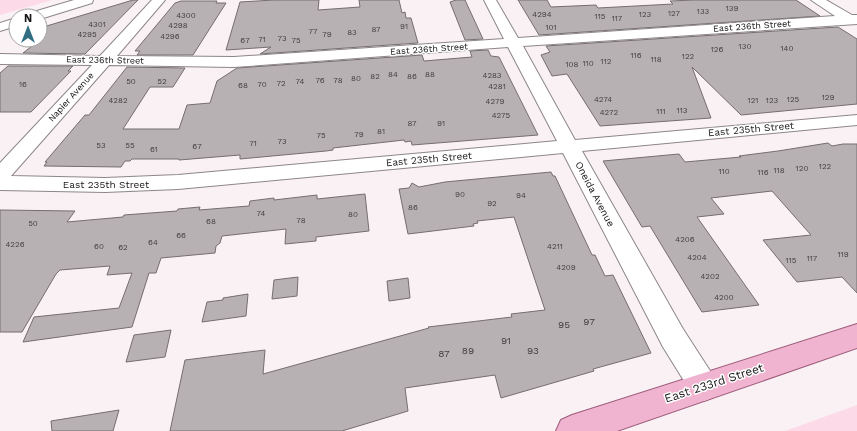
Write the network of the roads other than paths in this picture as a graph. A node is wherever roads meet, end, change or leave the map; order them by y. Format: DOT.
graph roads {
  1 [pos="87,0"];
  2 [pos="159,0"];
  3 [pos="490,0"];
  4 [pos="817,0"];
  5 [pos="48,12"];
  6 [pos="854,21"];
  7 [pos="514,43"];
  8 [pos="0,59"];
  9 [pos="104,60"];
  10 [pos="857,120"];
  11 [pos="569,146"];
  12 [pos="0,176"];
  13 [pos="0,183"];
  14 [pos="857,336"];
  15 [pos="704,387"];
  16 [pos="572,431"];
  1 -- 5 [label="street"];
  2 -- 9 [label="street, Napier Avenue"];
  3 -- 7 [label="street, Oneida Avenue"];
  4 -- 6 [label="street"];
  6 -- 7 [label="street, East 236th Street"];
  7 -- 9 [label="street, East 236th Street"];
  7 -- 11 [label="street, Oneida Avenue"];
  8 -- 9 [label="street, East 236th Street"];
  9 -- 12 [label="street, Napier Avenue"];
  10 -- 11 [label="street, East 235th Street"];
  11 -- 13 [label="street, East 235th Street"];
  11 -- 15 [label="street, Oneida Avenue"];
  14 -- 15 [label="main road, East 233rd Street"];
  15 -- 16 [label="main road, East 233rd Street"];
}
